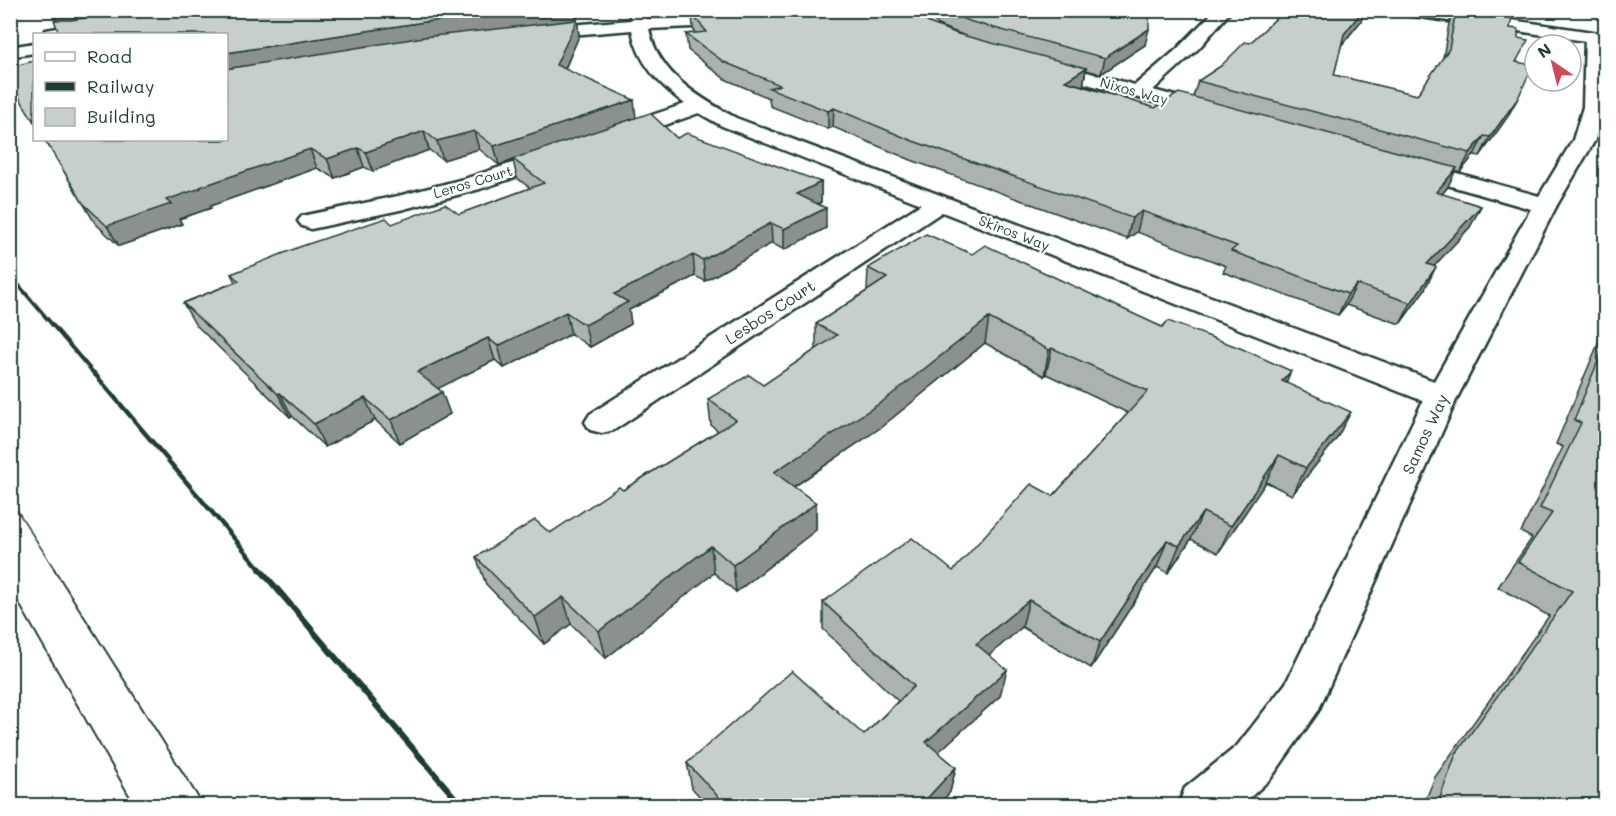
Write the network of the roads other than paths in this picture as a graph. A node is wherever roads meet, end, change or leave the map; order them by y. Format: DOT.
graph roads {
  1 [pos="196,10"];
  2 [pos="1407,10"];
  3 [pos="1508,10"];
  4 [pos="1222,12"];
  5 [pos="639,17"];
  6 [pos="214,18"];
  7 [pos="754,19"];
  8 [pos="58,33"];
  9 [pos="122,33"];
  10 [pos="518,34"];
  11 [pos="1602,34"];
  12 [pos="33,37"];
  13 [pos="10,41"];
  14 [pos="33,48"];
  15 [pos="10,52"];
  16 [pos="1019,60"];
  17 [pos="1139,92"];
  18 [pos="699,106"];
  19 [pos="1229,117"];
  20 [pos="597,141"];
  21 [pos="574,149"];
  22 [pos="1388,161"];
  23 [pos="938,204"];
  24 [pos="1545,205"];
  25 [pos="311,221"];
  26 [pos="1442,396"];
  27 [pos="602,422"];
  28 [pos="1203,806"];
  1 -- 8 [label="street"];
  2 -- 11 [label="street"];
  3 -- 11 [label="street"];
  4 -- 17 [label="street"];
  5 -- 7 [label="street"];
  5 -- 10 [label="street"];
  5 -- 18 [label="street, Skiros Way"];
  6 -- 9 [label="street"];
  11 -- 24 [label="street, Samos Way"];
  12 -- 13 [label="street"];
  14 -- 15 [label="street"];
  16 -- 17 [label="street, Nixos Way"];
  17 -- 19 [label="street, Nixos Way"];
  18 -- 20 [label="street"];
  18 -- 23 [label="street, Skiros Way"];
  21 -- 25 [label="street, Leros Court"];
  22 -- 24 [label="street"];
  23 -- 26 [label="street, Skiros Way"];
  23 -- 27 [label="street, Lesbos Court"];
  24 -- 26 [label="street, Samos Way"];
  26 -- 28 [label="street, Samos Way"];
}
